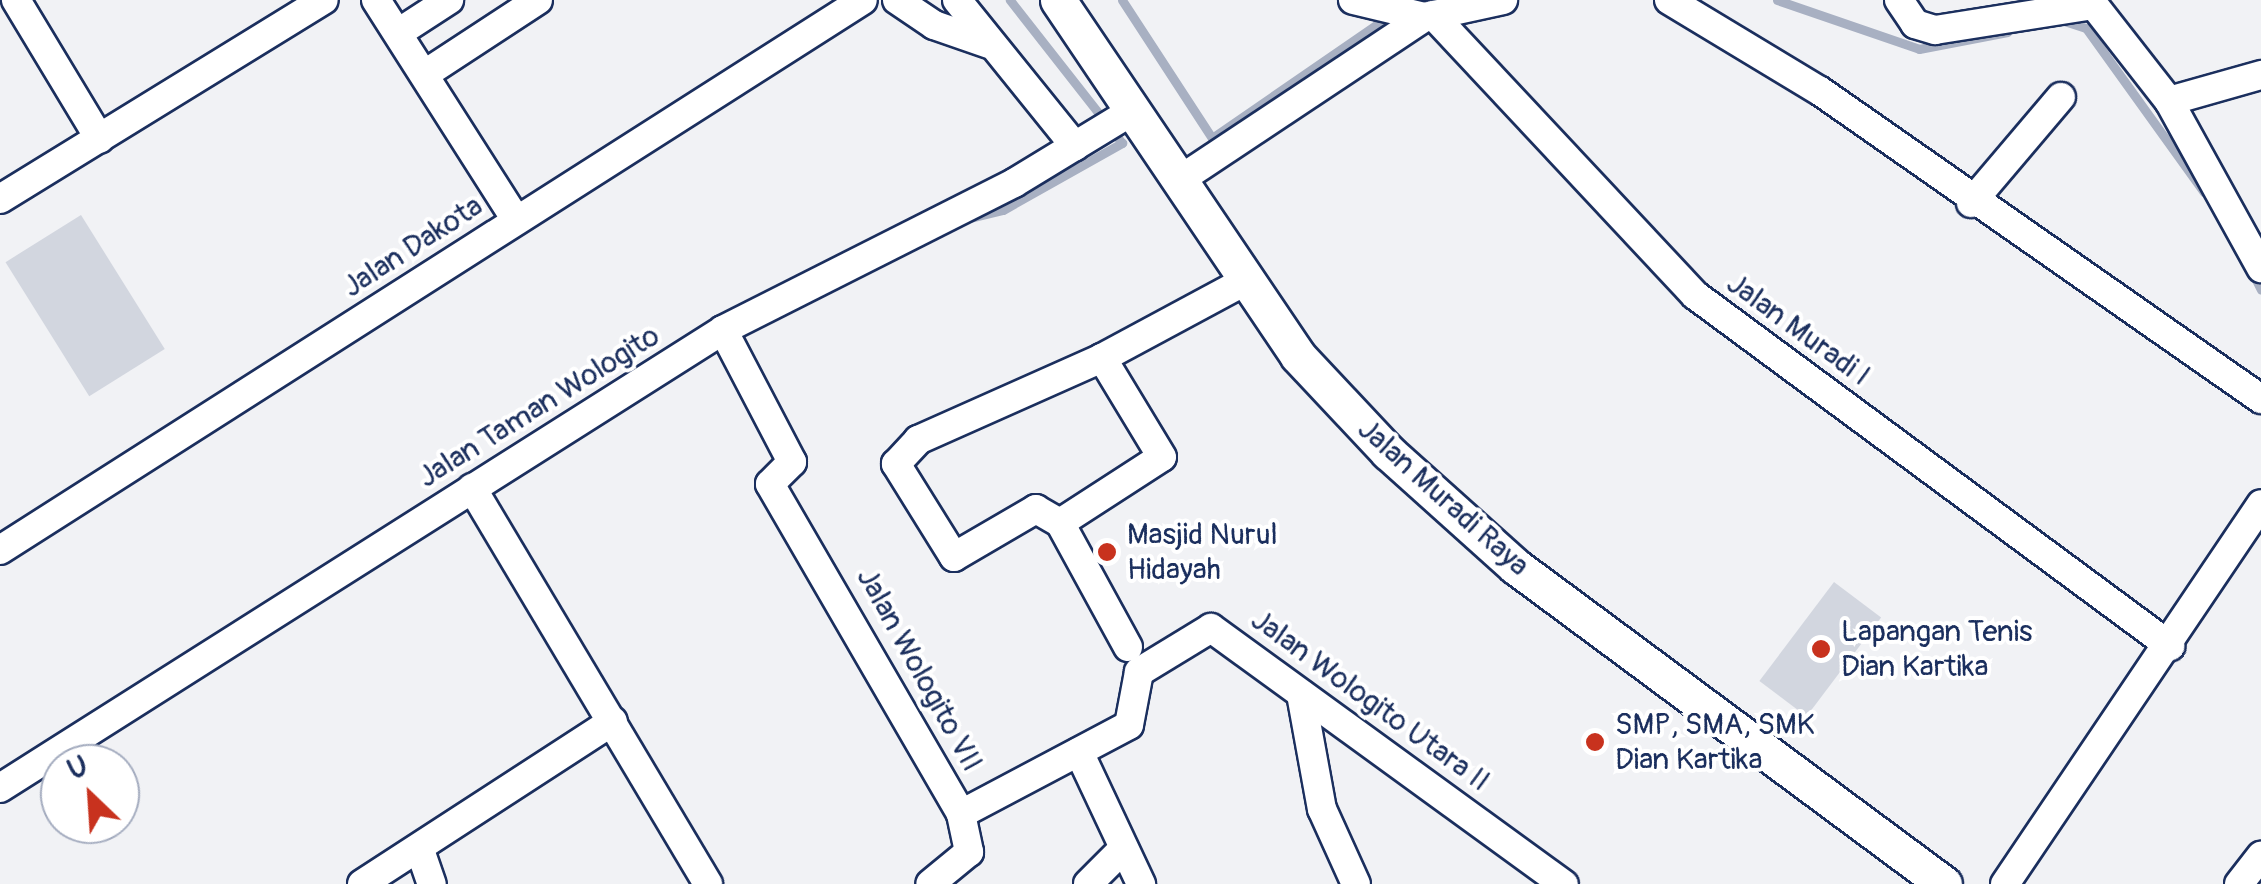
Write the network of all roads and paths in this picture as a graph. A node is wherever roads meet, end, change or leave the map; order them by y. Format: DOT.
graph roads {
  1 [pos="16,0"];
  2 [pos="324,0"];
  3 [pos="376,0"];
  4 [pos="449,0"];
  5 [pos="538,0"];
  6 [pos="863,0"];
  7 [pos="897,0"];
  8 [pos="957,0"];
  9 [pos="1060,0"];
  10 [pos="1503,0"];
  11 [pos="1669,0"];
  12 [pos="1899,0"];
  13 [pos="2091,3"];
  14 [pos="1362,4"];
  15 [pos="1419,15"];
  16 [pos="398,33"];
  17 [pos="989,44"];
  18 [pos="426,74"];
  19 [pos="2261,75"];
  20 [pos="2061,97"];
  21 [pos="2170,101"];
  22 [pos="1101,130"];
  23 [pos="100,140"];
  24 [pos="1178,181"];
  25 [pos="0,199"];
  26 [pos="1972,202"];
  27 [pos="516,220"];
  28 [pos="2261,268"];
  29 [pos="1244,280"];
  30 [pos="722,330"];
  31 [pos="1102,358"];
  32 [pos="2261,399"];
  33 [pos="472,488"];
  34 [pos="2261,504"];
  35 [pos="1060,522"];
  36 [pos="0,550"];
  37 [pos="1128,646"];
  38 [pos="2170,646"];
  39 [pos="1301,694"];
  40 [pos="614,721"];
  41 [pos="1078,752"];
  42 [pos="0,788"];
  43 [pos="962,814"];
  44 [pos="420,850"];
  45 [pos="1120,851"];
  46 [pos="362,884"];
  47 [pos="432,884"];
  48 [pos="708,884"];
  49 [pos="930,884"];
  50 [pos="1088,884"];
  51 [pos="1141,884"];
  52 [pos="1356,884"];
  53 [pos="1564,884"];
  54 [pos="1944,884"];
  55 [pos="2004,884"];
  1 -- 23 [label="street"];
  2 -- 23 [label="street"];
  3 -- 16 [label="street"];
  4 -- 16 [label="street"];
  5 -- 18 [label="street"];
  6 -- 27 [label="street, Jalan Dakota"];
  7 -- 17 [label="street"];
  8 -- 17 [label="street"];
  9 -- 22 [label="street, Jalan Muradi Raya"];
  10 -- 15 [label="street"];
  11 -- 26 [label="street"];
  12 -- 13 [label="street"];
  13 -- 21 [label="street"];
  14 -- 15 [label="street"];
  15 -- 24 [label="street"];
  15 -- 38 [label="street, Jalan Muradi I"];
  16 -- 18 [label="street"];
  17 -- 22 [label="street"];
  18 -- 27 [label="street"];
  19 -- 21 [label="street"];
  20 -- 26 [label="street"];
  21 -- 28 [label="street"];
  22 -- 24 [label="street, Jalan Muradi Raya"];
  22 -- 30 [label="street, Jalan Taman Wologito"];
  23 -- 25 [label="street"];
  24 -- 29 [label="street, Jalan Muradi Raya"];
  26 -- 32 [label="street"];
  27 -- 36 [label="street, Jalan Dakota"];
  29 -- 31 [label="street"];
  29 -- 54 [label="street, Jalan Muradi Raya"];
  30 -- 33 [label="street, Jalan Taman Wologito"];
  30 -- 43 [label="street, Jalan Wologito VII"];
  31 -- 35 [label="street"];
  31 -- 35 [label="street"];
  33 -- 40 [label="street"];
  33 -- 42 [label="street, Jalan Taman Wologito"];
  34 -- 38 [label="street"];
  35 -- 37 [label="street"];
  38 -- 55 [label="street"];
  39 -- 41 [label="street, Jalan Wologito Utara II"];
  39 -- 52 [label="street"];
  39 -- 53 [label="street, Jalan Wologito Utara II"];
  40 -- 44 [label="street"];
  40 -- 48 [label="street"];
  41 -- 43 [label="street, Jalan Wologito Utara II"];
  41 -- 45 [label="street"];
  43 -- 49 [label="street, Jalan Wologito VII"];
  44 -- 46 [label="street"];
  44 -- 47 [label="street"];
  45 -- 50 [label="street"];
  45 -- 51 [label="street"];
}
